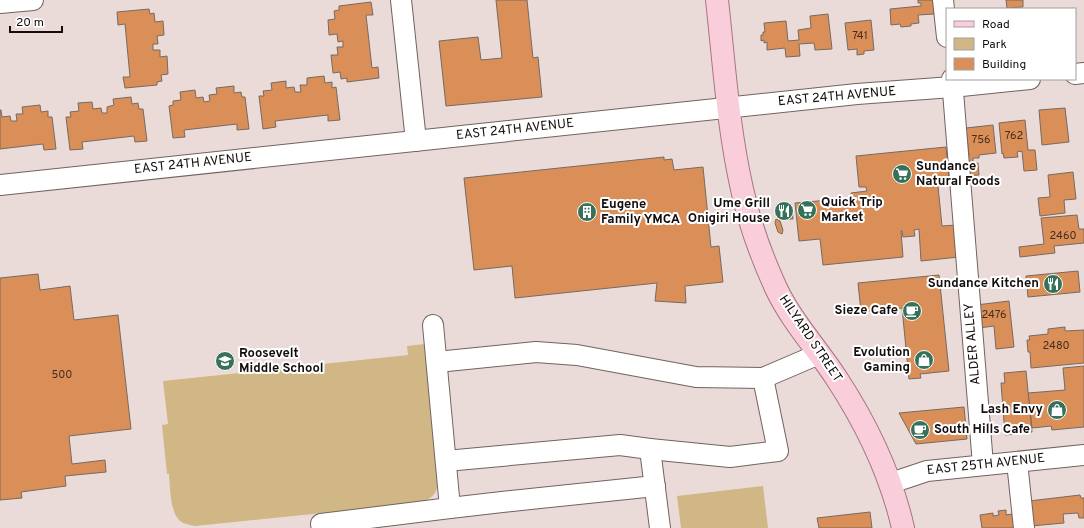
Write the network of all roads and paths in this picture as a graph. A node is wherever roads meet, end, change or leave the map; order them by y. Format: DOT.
graph roads {
  1 [pos="33,0"];
  2 [pos="401,0"];
  3 [pos="718,0"];
  4 [pos="943,0"];
  5 [pos="0,3"];
  6 [pos="946,28"];
  7 [pos="1010,80"];
  8 [pos="952,83"];
  9 [pos="729,107"];
  10 [pos="416,140"];
  11 [pos="0,185"];
  12 [pos="434,325"];
  13 [pos="819,354"];
  14 [pos="437,362"];
  15 [pos="763,378"];
  16 [pos="650,449"];
  17 [pos="1084,455"];
  18 [pos="446,461"];
  19 [pos="1017,462"];
  20 [pos="983,465"];
  21 [pos="890,483"];
  22 [pos="655,486"];
  23 [pos="450,508"];
  24 [pos="322,528"];
  25 [pos="660,528"];
  26 [pos="903,528"];
  27 [pos="1024,528"];
  1 -- 5 [label="street"];
  2 -- 10 [label="street"];
  3 -- 9 [label="main road, HILYARD STREET"];
  4 -- 6 [label="street"];
  7 -- 8 [label="street, EAST 24TH AVENUE"];
  8 -- 9 [label="street, EAST 24TH AVENUE"];
  8 -- 20 [label="street, ALDER ALLEY"];
  9 -- 10 [label="street, EAST 24TH AVENUE"];
  9 -- 13 [label="main road, HILYARD STREET"];
  10 -- 11 [label="street, EAST 24TH AVENUE"];
  12 -- 14 [label="street"];
  13 -- 15 [label="street"];
  13 -- 21 [label="main road, HILYARD STREET"];
  14 -- 15 [label="street"];
  14 -- 18 [label="street"];
  15 -- 16 [label="street"];
  16 -- 18 [label="street"];
  16 -- 22 [label="street"];
  17 -- 19 [label="street, EAST 25TH AVENUE"];
  18 -- 23 [label="street"];
  19 -- 20 [label="street, EAST 25TH AVENUE"];
  19 -- 27 [label="street"];
  20 -- 21 [label="street, EAST 25TH AVENUE"];
  21 -- 26 [label="main road, HILYARD STREET"];
  22 -- 23 [label="street"];
  22 -- 25 [label="street"];
  23 -- 24 [label="street"];
}
